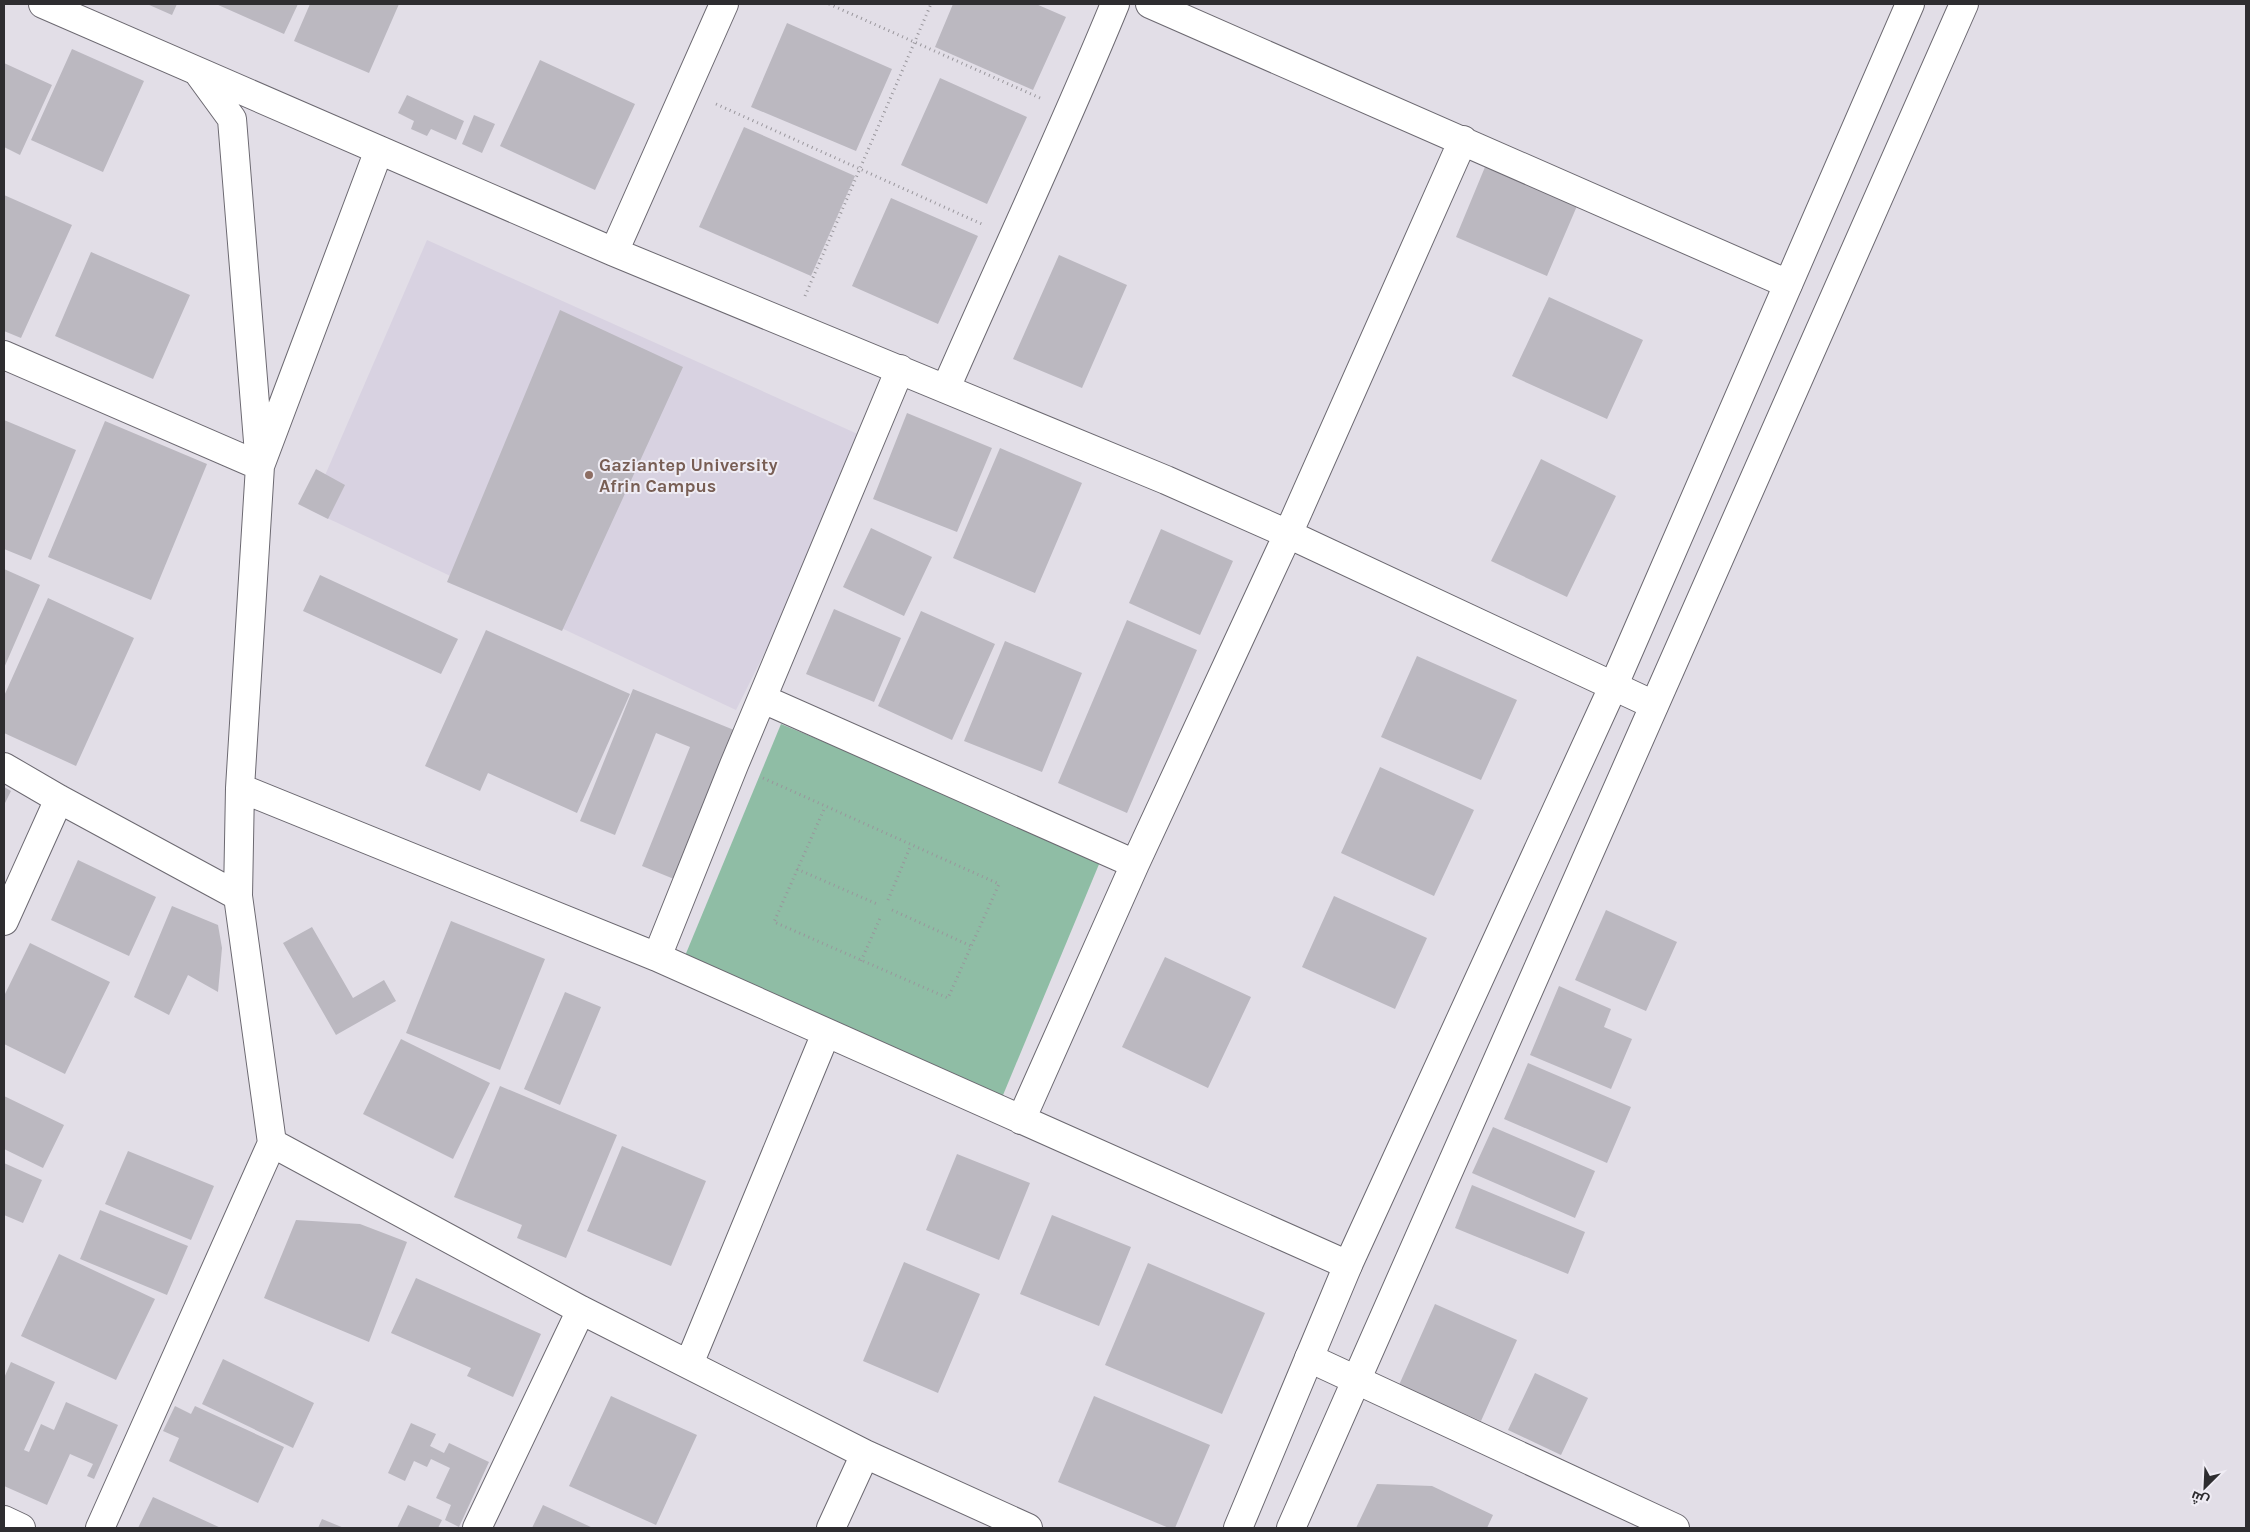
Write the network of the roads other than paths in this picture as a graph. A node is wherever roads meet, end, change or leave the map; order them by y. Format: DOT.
graph roads {
  1 [pos="44,4"];
  2 [pos="724,4"];
  3 [pos="1115,4"];
  4 [pos="1150,4"];
  5 [pos="1910,4"];
  6 [pos="1964,4"];
  7 [pos="196,70"];
  8 [pos="1463,140"];
  9 [pos="379,150"];
  10 [pos="614,252"];
  11 [pos="1788,284"];
  12 [pos="4,355"];
  13 [pos="900,369"];
  14 [pos="946,388"];
  15 [pos="260,466"];
  16 [pos="1288,534"];
  17 [pos="1613,687"];
  18 [pos="763,700"];
  19 [pos="1654,705"];
  20 [pos="4,767"];
  21 [pos="240,788"];
  22 [pos="59,799"];
  23 [pos="1135,864"];
  24 [pos="238,896"];
  25 [pos="4,921"];
  26 [pos="657,958"];
  27 [pos="826,1033"];
  28 [pos="1021,1120"];
  29 [pos="272,1143"];
  30 [pos="1348,1265"];
  31 [pos="581,1310"];
  32 [pos="1309,1358"];
  33 [pos="689,1364"];
  34 [pos="1356,1380"];
  35 [pos="865,1454"];
  36 [pos="4,1520"];
  37 [pos="21,1528"];
  38 [pos="100,1528"];
  39 [pos="477,1528"];
  40 [pos="832,1528"];
  41 [pos="1028,1528"];
  42 [pos="1238,1528"];
  43 [pos="1291,1528"];
  44 [pos="1675,1528"];
  1 -- 7 [label="street"];
  2 -- 10 [label="street"];
  3 -- 14 [label="street"];
  4 -- 8 [label="street"];
  5 -- 11 [label="street"];
  6 -- 19 [label="street"];
  7 -- 9 [label="street"];
  7 -- 15 [label="street"];
  8 -- 11 [label="street"];
  8 -- 16 [label="street"];
  9 -- 10 [label="street"];
  9 -- 15 [label="street"];
  10 -- 13 [label="street"];
  11 -- 17 [label="street"];
  12 -- 15 [label="street"];
  13 -- 14 [label="street"];
  13 -- 18 [label="street"];
  14 -- 16 [label="street"];
  15 -- 21 [label="street"];
  16 -- 17 [label="street"];
  16 -- 23 [label="street"];
  17 -- 19 [label="street"];
  17 -- 30 [label="street"];
  18 -- 23 [label="street"];
  18 -- 26 [label="street"];
  19 -- 34 [label="street"];
  20 -- 22 [label="street"];
  21 -- 24 [label="street"];
  21 -- 26 [label="street"];
  22 -- 24 [label="street"];
  22 -- 25 [label="street"];
  23 -- 28 [label="street"];
  24 -- 29 [label="street"];
  26 -- 27 [label="street"];
  27 -- 28 [label="street"];
  27 -- 33 [label="street"];
  28 -- 30 [label="street"];
  29 -- 31 [label="street"];
  29 -- 38 [label="street"];
  30 -- 32 [label="street"];
  31 -- 33 [label="street"];
  31 -- 39 [label="street"];
  32 -- 34 [label="street"];
  32 -- 42 [label="street"];
  33 -- 35 [label="street"];
  34 -- 43 [label="street"];
  34 -- 44 [label="street"];
  35 -- 40 [label="street"];
  35 -- 41 [label="street"];
  36 -- 37 [label="street"];
}
